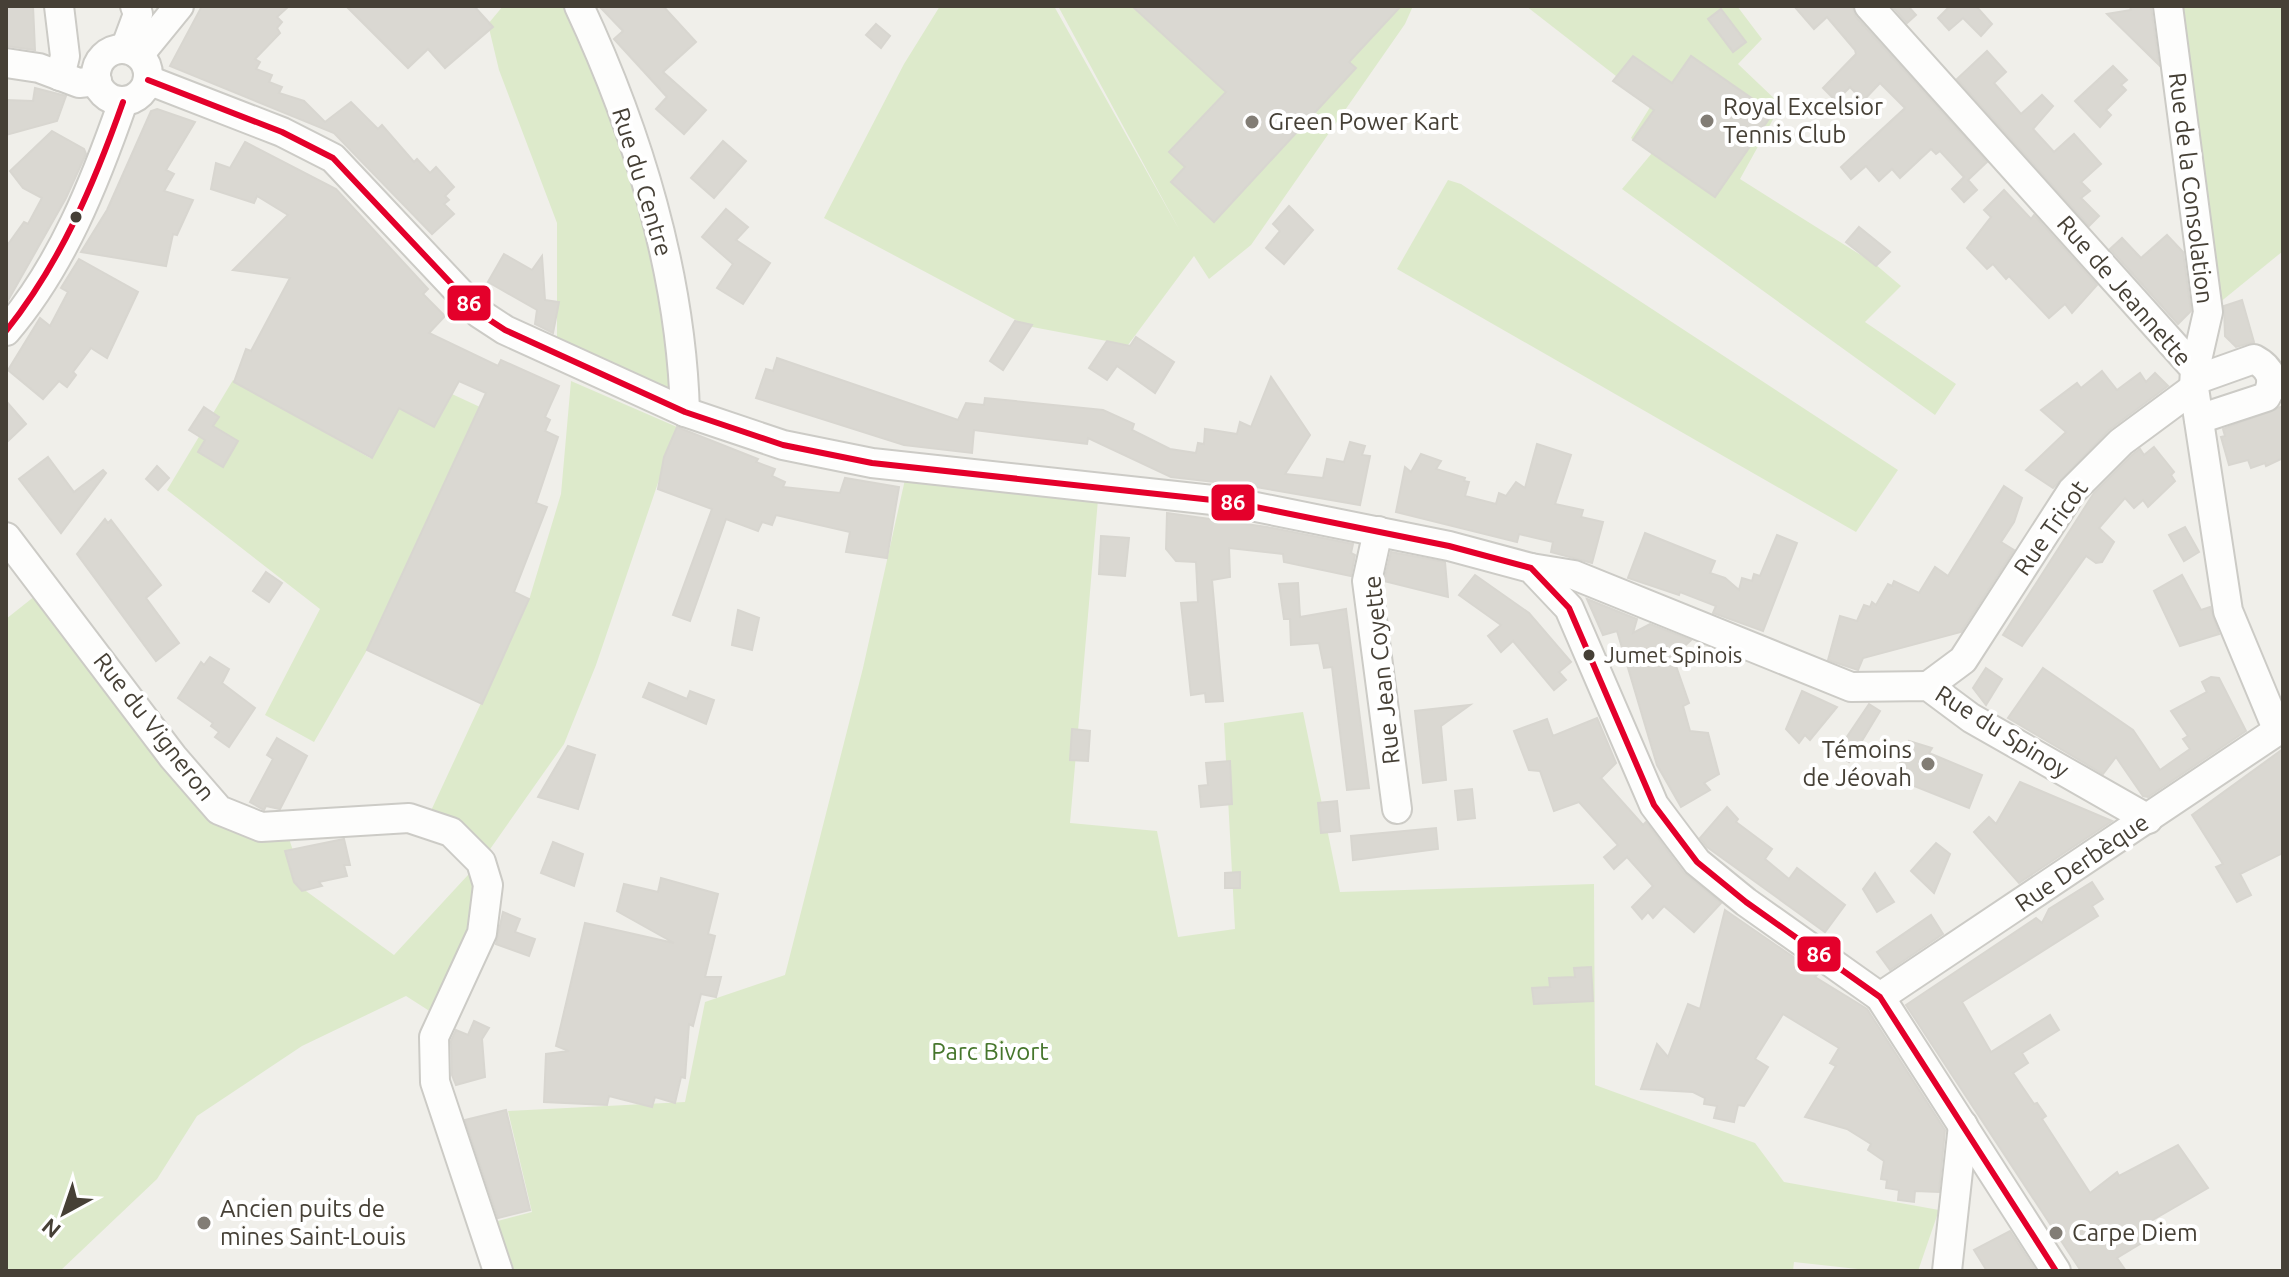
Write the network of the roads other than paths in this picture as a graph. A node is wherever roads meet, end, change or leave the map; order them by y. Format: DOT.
graph roads {
  1 [pos="59,6"];
  2 [pos="135,6"];
  3 [pos="179,6"];
  4 [pos="579,6"];
  5 [pos="1869,6"];
  6 [pos="2168,6"];
  7 [pos="137,61"];
  8 [pos="6,63"];
  9 [pos="60,76"];
  10 [pos="97,81"];
  11 [pos="123,102"];
  12 [pos="6,331"];
  13 [pos="2195,379"];
  14 [pos="685,412"];
  15 [pos="2199,419"];
  16 [pos="1378,531"];
  17 [pos="6,537"];
  18 [pos="1531,568"];
  19 [pos="1928,686"];
  20 [pos="2281,729"];
  21 [pos="1397,809"];
  22 [pos="2148,819"];
  23 [pos="1880,997"];
  24 [pos="1963,1125"];
  25 [pos="498,1271"];
  26 [pos="1947,1271"];
  27 [pos="2056,1271"];
  1 -- 9 [label="street"];
  2 -- 7 [label="street"];
  3 -- 7 [label="street"];
  4 -- 14 [label="street, Rue du Centre"];
  5 -- 13 [label="street, Rue de Jeannette"];
  6 -- 13 [label="street, Rue de la Consolation"];
  7 -- 10 [label="street"];
  7 -- 11 [label="street"];
  7 -- 14 [label="street, Rue du Spinoy"];
  8 -- 9 [label="street"];
  9 -- 10 [label="street"];
  10 -- 11 [label="street"];
  11 -- 12 [label="street"];
  13 -- 15 [label="street, Rue de Jeannette"];
  13 -- 15 [label="street, Rue Tricot"];
  13 -- 19 [label="street, Rue Tricot"];
  14 -- 16 [label="street, Rue du Spinoy"];
  15 -- 20 [label="street, Rue de Jeannette"];
  16 -- 18 [label="street, Rue du Spinoy"];
  16 -- 21 [label="street, Rue Jean Coyette"];
  17 -- 25 [label="street, Rue du Vigneron"];
  18 -- 19 [label="street, Rue du Spinoy"];
  18 -- 23 [label="street"];
  19 -- 22 [label="street, Rue du Spinoy"];
  20 -- 22 [label="street, Rue Derbèque"];
  22 -- 23 [label="street, Rue Derbèque"];
  23 -- 24 [label="street"];
  24 -- 26 [label="street"];
  24 -- 27 [label="street"];
}
